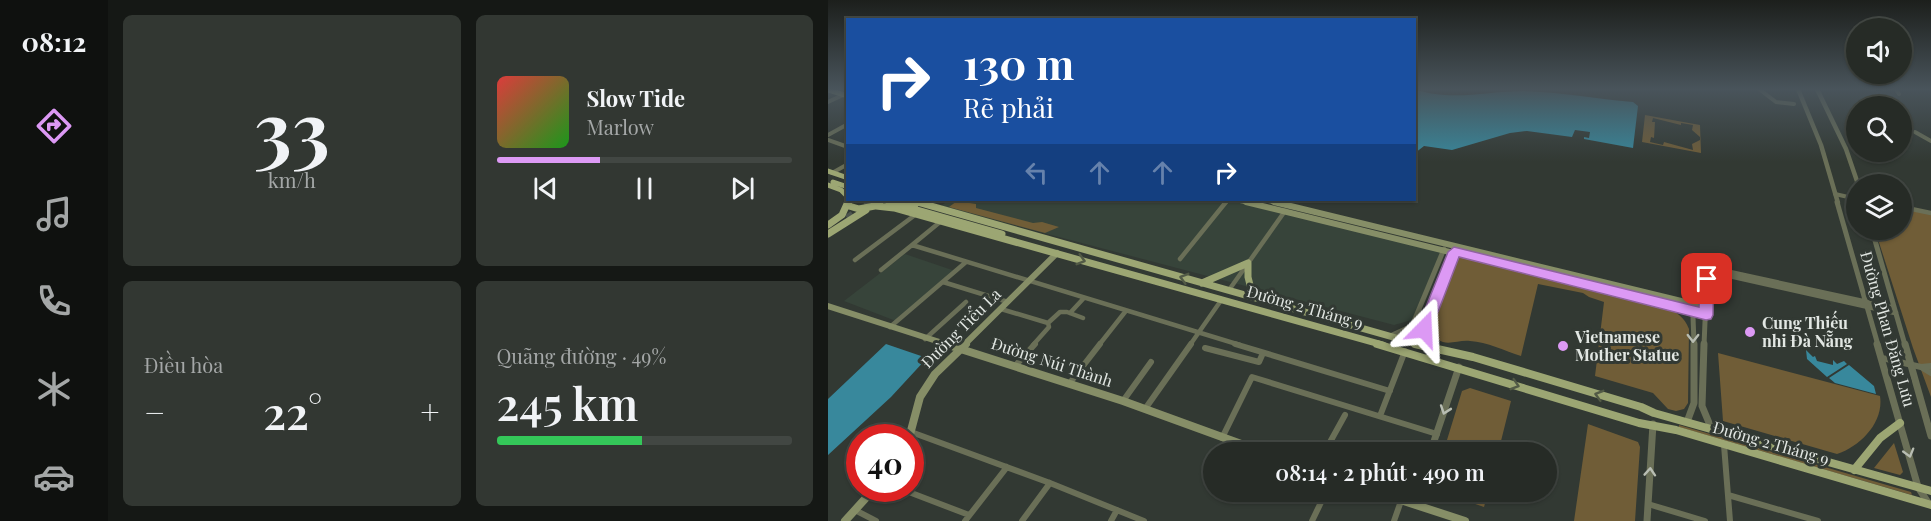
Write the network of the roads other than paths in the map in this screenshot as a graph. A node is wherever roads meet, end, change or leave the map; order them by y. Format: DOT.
graph roads {
  1 [pos="1808,113"];
  2 [pos="1829,113"];
  3 [pos="846,125"];
  4 [pos="1915,132"];
  5 [pos="828,135"];
  6 [pos="828,140"];
  7 [pos="1931,141"];
  8 [pos="846,146"];
  9 [pos="846,165"];
  10 [pos="1855,174"];
  11 [pos="829,175"];
  12 [pos="846,178"];
  13 [pos="846,184"];
  14 [pos="828,185"];
  15 [pos="1836,195"];
  16 [pos="846,197"];
  17 [pos="1846,197"];
  18 [pos="848,201"];
  19 [pos="849,201"];
  20 [pos="886,201"];
  21 [pos="888,201"];
  22 [pos="899,201"];
  23 [pos="914,201"];
  24 [pos="1227,201"];
  25 [pos="1244,201"];
  26 [pos="1268,201"];
  27 [pos="873,207"];
  28 [pos="1286,208"];
  29 [pos="1912,209"];
  30 [pos="1931,213"];
  31 [pos="915,215"];
  32 [pos="940,222"];
  33 [pos="828,225"];
  34 [pos="1004,232"];
  35 [pos="828,234"];
  36 [pos="1034,235"];
  37 [pos="1399,235"];
  38 [pos="1875,240"];
  39 [pos="1447,242"];
  40 [pos="1025,243"];
  41 [pos="912,245"];
  42 [pos="1456,248"];
  43 [pos="1444,249"];
  44 [pos="1057,253"];
  45 [pos="1180,259"];
  46 [pos="855,260"];
  47 [pos="966,262"];
  48 [pos="1248,262"];
  49 [pos="881,270"];
  50 [pos="1433,278"];
  51 [pos="1443,280"];
  52 [pos="943,282"];
  53 [pos="1029,282"];
  54 [pos="1202,283"];
  55 [pos="1229,290"];
  56 [pos="1253,297"];
  57 [pos="1083,299"];
  58 [pos="1222,299"];
  59 [pos="966,302"];
  60 [pos="1008,302"];
  61 [pos="1866,304"];
  62 [pos="828,306"];
  63 [pos="1694,308"];
  64 [pos="1001,309"];
  65 [pos="1895,310"];
  66 [pos="1706,311"];
  67 [pos="1125,312"];
  68 [pos="1070,313"];
  69 [pos="1083,318"];
  70 [pos="1048,322"];
  71 [pos="890,327"];
  72 [pos="1197,333"];
  73 [pos="1390,336"];
  74 [pos="925,339"];
  75 [pos="1205,348"];
  76 [pos="959,349"];
  77 [pos="1438,350"];
  78 [pos="1405,351"];
  79 [pos="1263,353"];
  80 [pos="1462,355"];
  81 [pos="1882,358"];
  82 [pos="1151,362"];
  83 [pos="1911,365"];
  84 [pos="1015,366"];
  85 [pos="1931,366"];
  86 [pos="1921,367"];
  87 [pos="1459,368"];
  88 [pos="1931,374"];
  89 [pos="1069,384"];
  90 [pos="1390,391"];
  91 [pos="1123,401"];
  92 [pos="1145,409"];
  93 [pos="1654,413"];
  94 [pos="1345,415"];
  95 [pos="1380,416"];
  96 [pos="1687,422"];
  97 [pos="1900,423"];
  98 [pos="913,424"];
  99 [pos="1653,424"];
  100 [pos="1712,430"];
  101 [pos="1437,434"];
  102 [pos="1931,434"];
  103 [pos="1222,438"];
  104 [pos="924,440"];
  105 [pos="1234,442"];
  106 [pos="1330,442"];
  107 [pos="1434,442"];
  108 [pos="1724,445"];
  109 [pos="1007,467"];
  110 [pos="1854,470"];
  111 [pos="1050,483"];
  112 [pos="1918,487"];
  113 [pos="1931,491"];
  114 [pos="1728,495"];
  115 [pos="924,499"];
  116 [pos="862,502"];
  117 [pos="1321,502"];
  118 [pos="1401,502"];
  119 [pos="1413,502"];
  120 [pos="1648,504"];
  121 [pos="1930,506"];
  122 [pos="855,510"];
  123 [pos="1117,510"];
  124 [pos="967,518"];
  125 [pos="845,521"];
  126 [pos="876,521"];
  127 [pos="1022,521"];
  128 [pos="1111,521"];
  129 [pos="1144,521"];
  130 [pos="1312,521"];
  131 [pos="1394,521"];
  132 [pos="1465,521"];
  133 [pos="1647,521"];
  134 [pos="1705,521"];
  135 [pos="1730,521"];
  136 [pos="1818,521"];
  1 -- 15 [label="street, Đường Phan Đăng Lưu"];
  2 -- 10 [label="street"];
  3 -- 5 [label="street"];
  4 -- 7 [label="street"];
  6 -- 8 [label="street"];
  9 -- 11 [label="street"];
  11 -- 12 [label="main road"];
  11 -- 13 [label="main road"];
  14 -- 16 [label="main road"];
  15 -- 17 [label="street"];
  15 -- 61 [label="street, Đường Phan Đăng Lưu"];
  18 -- 33 [label="main road"];
  19 -- 27 [label="main road, Đường 2 Tháng 9"];
  20 -- 34 [label="main road, bridge"];
  21 -- 27 [label="main road"];
  22 -- 34 [label="main road, bridge"];
  23 -- 36 [label="main road, Đường 2 Tháng 9"];
  24 -- 45 [label="street"];
  25 -- 28 [label="main road"];
  26 -- 28 [label="main road"];
  27 -- 31 [label="main road, Đường 2 Tháng 9"];
  27 -- 35 [label="main road"];
  28 -- 37 [label="main road"];
  28 -- 48 [label="street"];
  29 -- 30 [label="street"];
  31 -- 32 [label="main road, Đường 2 Tháng 9"];
  31 -- 46 [label="street"];
  32 -- 40 [label="main road, Đường 2 Tháng 9"];
  32 -- 41 [label="street"];
  34 -- 36 [label="main road"];
  34 -- 40 [label="main road"];
  54 -- 36 [label="main road, Đường 2 Tháng 9, one-way"];
  37 -- 39 [label="main road"];
  37 -- 43 [label="main road"];
  38 -- 65 [label="street, Đường Phan Đăng Lưu"];
  39 -- 42 [label="main road"];
  39 -- 43 [label="street"];
  40 -- 44 [label="main road, Đường 2 Tháng 9"];
  41 -- 47 [label="street"];
  41 -- 49 [label="street"];
  42 -- 43 [label="main road"];
  42 -- 51 [label="street"];
  42 -- 63 [label="main road"];
  43 -- 50 [label="street"];
  44 -- 53 [label="main road, Đường Tiểu La"];
  44 -- 58 [label="main road, Đường 2 Tháng 9, one-way"];
  47 -- 52 [label="street"];
  47 -- 53 [label="street"];
  48 -- 54 [label="main road"];
  48 -- 55 [label="street"];
  48 -- 56 [label="main road"];
  50 -- 51 [label="street"];
  50 -- 73 [label="street"];
  51 -- 77 [label="street"];
  52 -- 60 [label="street"];
  52 -- 71 [label="street"];
  53 -- 57 [label="street"];
  53 -- 60 [label="main road, Đường Tiểu La"];
  54 -- 55 [label="main road, Đường 2 Tháng 9"];
  55 -- 56 [label="main road, Đường 2 Tháng 9"];
  55 -- 58 [label="main road"];
  56 -- 73 [label="main road, Đường 2 Tháng 9"];
  57 -- 67 [label="street"];
  57 -- 68 [label="street"];
  58 -- 72 [label="street"];
  58 -- 78 [label="main road, Đường 2 Tháng 9"];
  59 -- 74 [label="street"];
  60 -- 64 [label="main road, Đường Tiểu La"];
  61 -- 63 [label="street"];
  61 -- 65 [label="street"];
  61 -- 66 [label="street"];
  61 -- 81 [label="street, Đường Phan Đăng Lưu"];
  62 -- 71 [label="main road, Đường Núi Thành"];
  63 -- 66 [label="main road"];
  63 -- 96 [label="street, one-way"];
  64 -- 70 [label="street"];
  64 -- 76 [label="main road, Đường Tiểu La"];
  65 -- 83 [label="street, Đường Phan Đăng Lưu"];
  66 -- 100 [label="street"];
  67 -- 72 [label="street"];
  67 -- 89 [label="street"];
  68 -- 69 [label="street"];
  68 -- 70 [label="street"];
  70 -- 84 [label="street"];
  71 -- 74 [label="main road, Đường Núi Thành"];
  72 -- 79 [label="street"];
  72 -- 92 [label="street"];
  73 -- 77 [label="main road, Đường 2 Tháng 9"];
  74 -- 76 [label="main road, Đường Núi Thành"];
  75 -- 79 [label="street"];
  76 -- 84 [label="main road, Đường Núi Thành"];
  76 -- 98 [label="main road, Đường Tiểu La"];
  77 -- 80 [label="main road, Đường 2 Tháng 9"];
  78 -- 87 [label="main road, Đường 2 Tháng 9"];
  78 -- 90 [label="street"];
  79 -- 90 [label="street"];
  80 -- 87 [label="main road"];
  93 -- 80 [label="main road, Đường 2 Tháng 9, one-way"];
  81 -- 83 [label="street"];
  81 -- 97 [label="street, Đường Phan Đăng Lưu"];
  82 -- 91 [label="street"];
  83 -- 86 [label="street"];
  83 -- 102 [label="street, Đường Phan Đăng Lưu"];
  84 -- 89 [label="main road, Đường Núi Thành"];
  85 -- 86 [label="street"];
  86 -- 88 [label="street"];
  87 -- 99 [label="main road, Đường 2 Tháng 9, one-way"];
  87 -- 101 [label="street, one-way"];
  89 -- 91 [label="main road, Đường Núi Thành"];
  90 -- 95 [label="street"];
  91 -- 92 [label="main road, Đường Núi Thành"];
  92 -- 103 [label="main road, Đường Núi Thành"];
  93 -- 96 [label="main road, Đường 2 Tháng 9"];
  93 -- 99 [label="main road"];
  94 -- 106 [label="street"];
  95 -- 101 [label="street"];
  95 -- 103 [label="street"];
  96 -- 100 [label="main road, Đường 2 Tháng 9"];
  97 -- 110 [label="main road"];
  97 -- 112 [label="street, Đường Phan Đăng Lưu, one-way"];
  99 -- 108 [label="main road, Đường 2 Tháng 9"];
  120 -- 99 [label="street, one-way"];
  100 -- 110 [label="main road, Đường 2 Tháng 9"];
  101 -- 107 [label="street"];
  103 -- 105 [label="main road, Đường Núi Thành"];
  104 -- 109 [label="street"];
  108 -- 114 [label="street"];
  108 -- 121 [label="main road, Đường 2 Tháng 9"];
  109 -- 111 [label="street"];
  109 -- 124 [label="street"];
  110 -- 112 [label="main road, Đường 2 Tháng 9"];
  111 -- 123 [label="street"];
  111 -- 127 [label="street"];
  112 -- 113 [label="main road, Đường 2 Tháng 9"];
  112 -- 121 [label="street, Đường Phan Đăng Lưu"];
  114 -- 135 [label="street"];
  114 -- 136 [label="street"];
  115 -- 124 [label="street"];
  116 -- 122 [label="main road"];
  117 -- 130 [label="street"];
  118 -- 131 [label="street"];
  119 -- 132 [label="main road"];
  120 -- 133 [label="street"];
  120 -- 134 [label="street"];
  122 -- 125 [label="main road"];
  122 -- 126 [label="street"];
  123 -- 128 [label="street"];
  123 -- 129 [label="street"];
}
